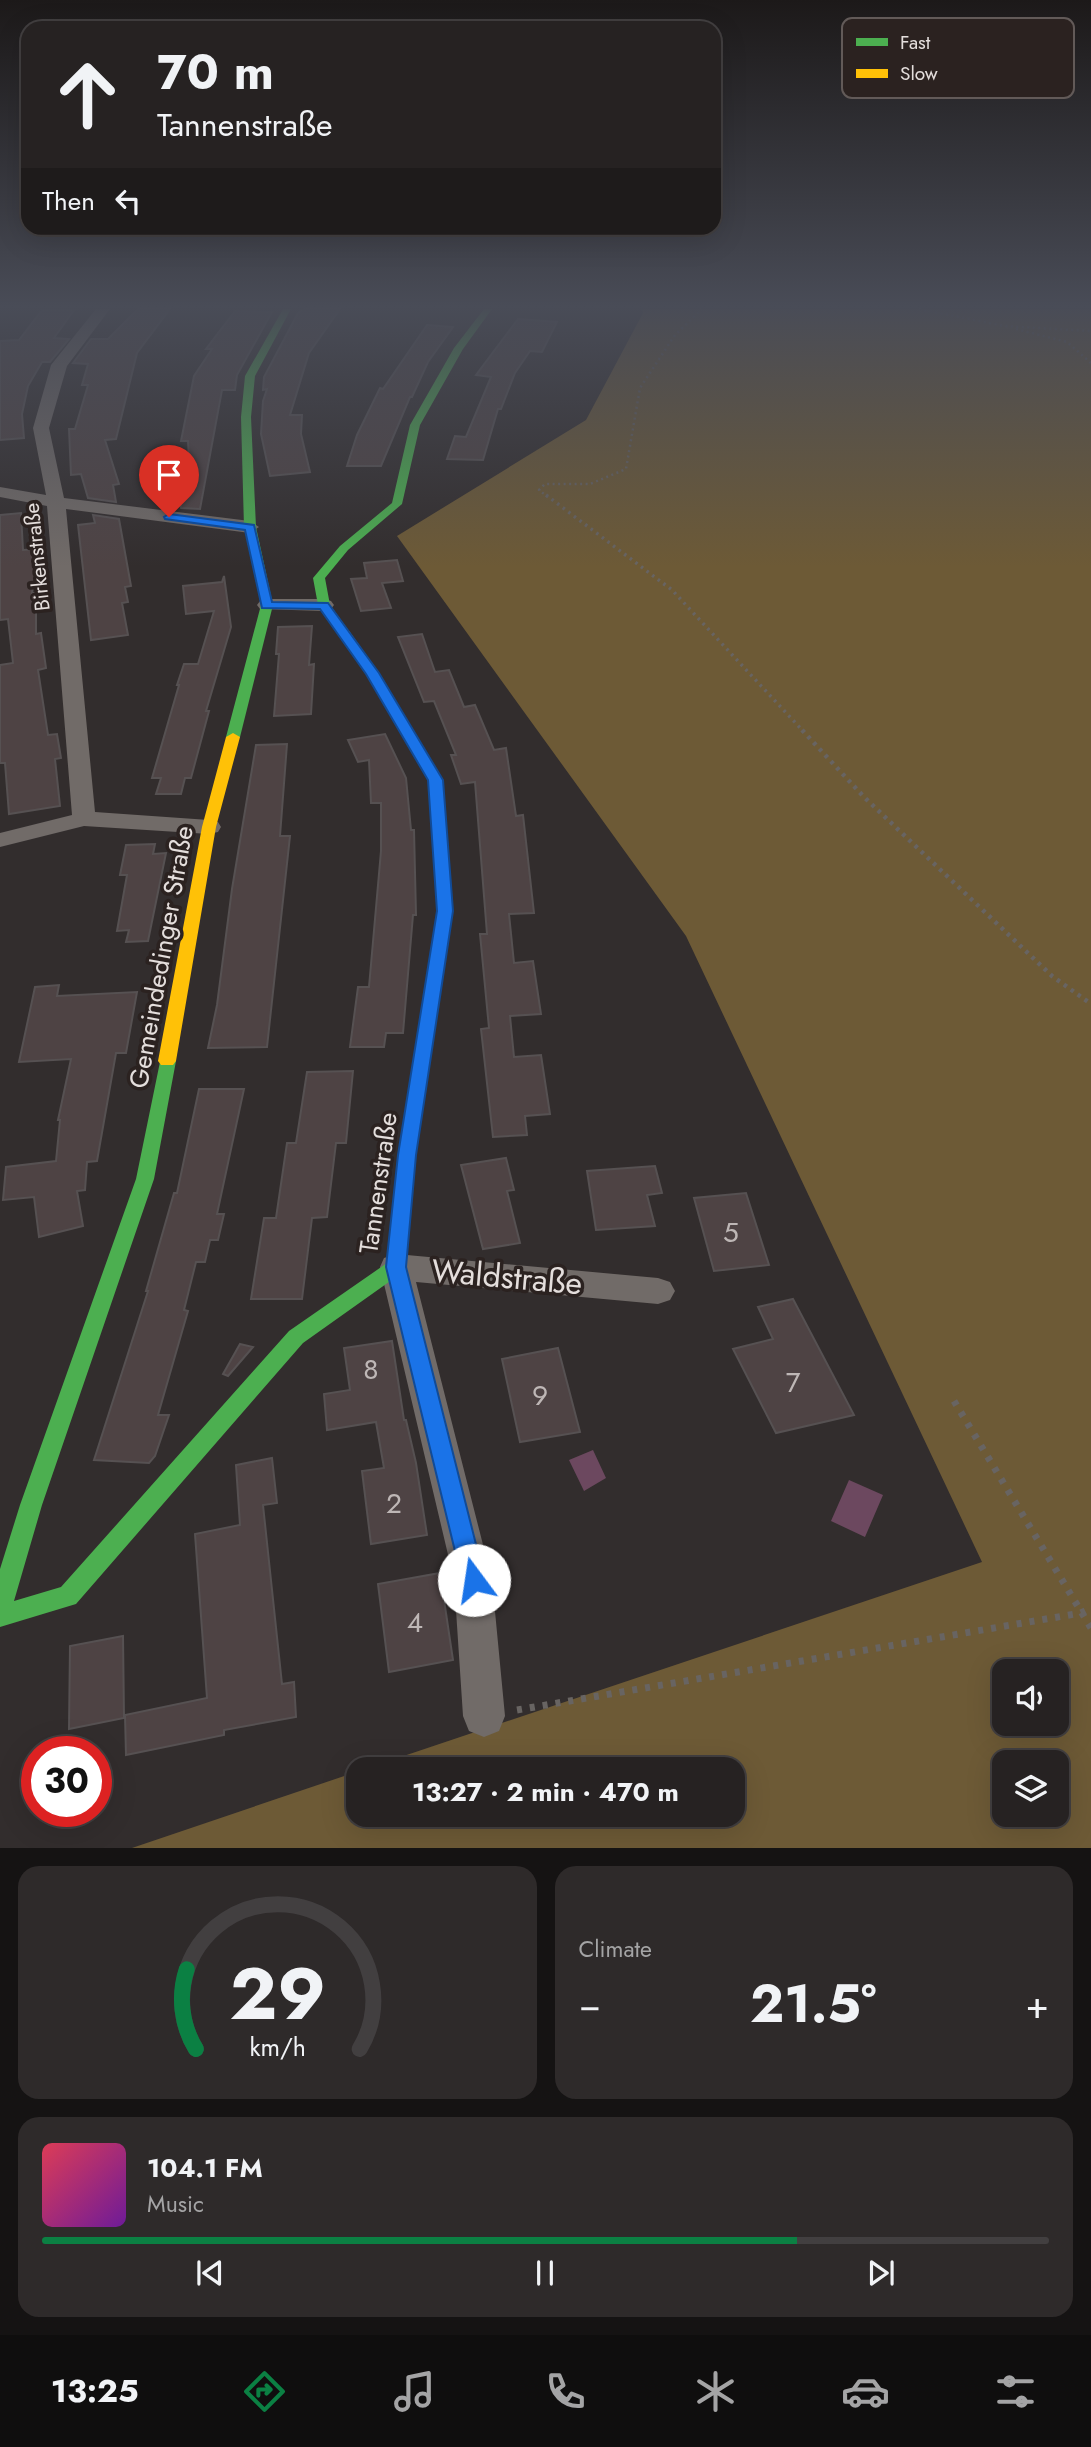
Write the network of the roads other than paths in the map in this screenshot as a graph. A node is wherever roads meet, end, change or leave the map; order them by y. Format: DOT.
graph roads {
  1 [pos="50,395"];
  2 [pos="248,395"];
  3 [pos="432,395"];
  4 [pos="0,492"];
  5 [pos="56,502"];
  6 [pos="250,527"];
  7 [pos="267,605"];
  8 [pos="324,605"];
  9 [pos="84,819"];
  10 [pos="209,827"];
  11 [pos="0,841"];
  12 [pos="396,1267"];
  13 [pos="658,1291"];
  14 [pos="0,1607"];
  15 [pos="0,1616"];
  16 [pos="484,1716"];
  1 -- 5 [label="street, Birkenstraße"];
  2 -- 6 [label="street, Gemeindedinger Straße"];
  3 -- 8 [label="street"];
  4 -- 5 [label="street"];
  5 -- 6 [label="street"];
  5 -- 9 [label="street, Birkenstraße"];
  6 -- 7 [label="street, Gemeindedinger Straße"];
  7 -- 8 [label="street"];
  7 -- 10 [label="street, Gemeindedinger Straße"];
  8 -- 12 [label="street, Tannenstraße"];
  9 -- 10 [label="street"];
  9 -- 11 [label="street"];
  10 -- 14 [label="street, Gemeindedinger Straße"];
  12 -- 13 [label="street, Waldstraße"];
  12 -- 15 [label="street, Tannenstraße"];
  12 -- 16 [label="street, Waldstraße"];
}
